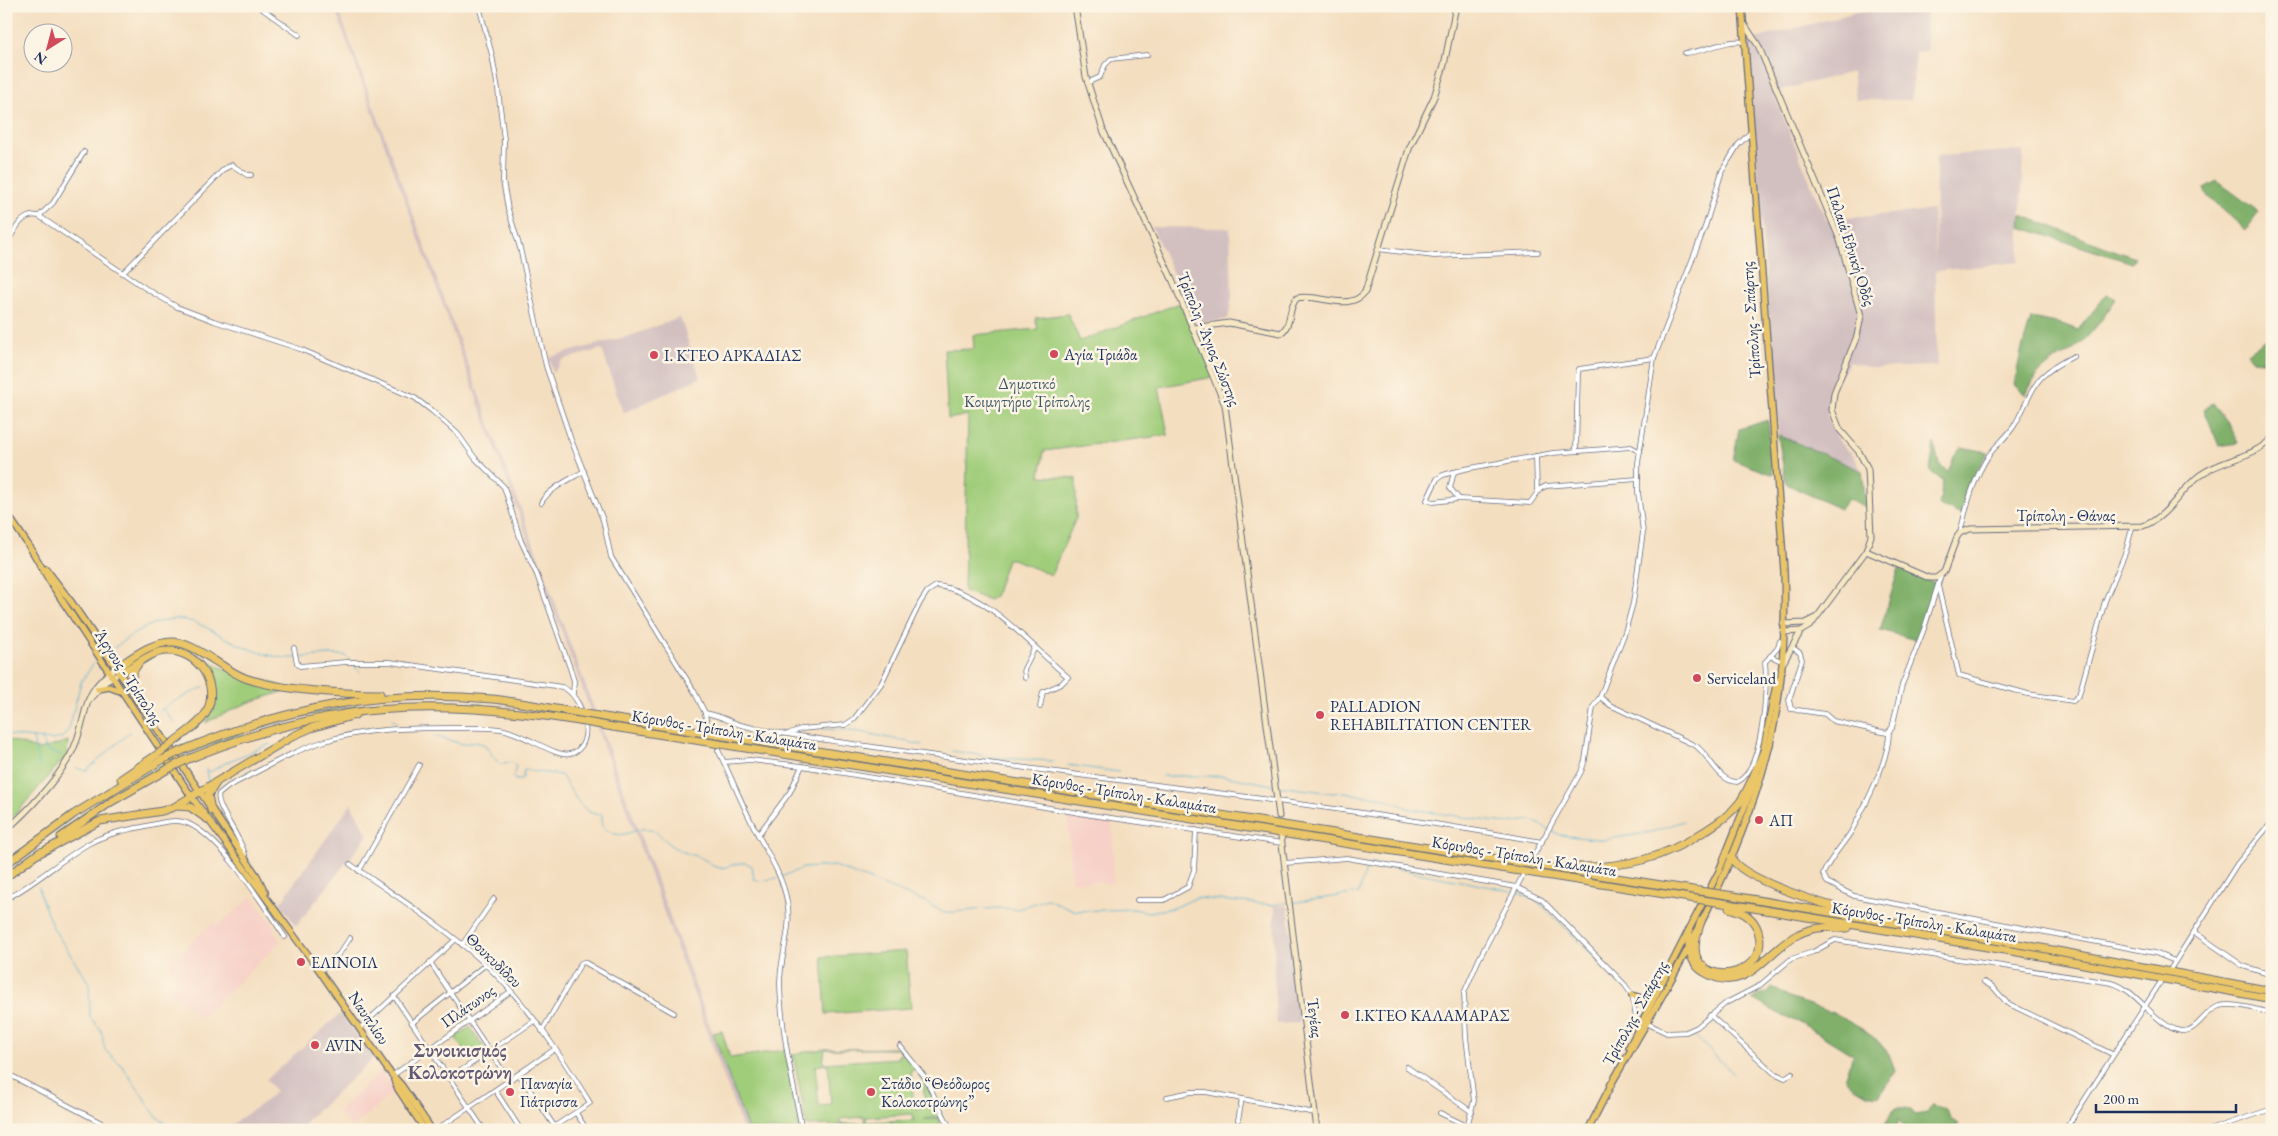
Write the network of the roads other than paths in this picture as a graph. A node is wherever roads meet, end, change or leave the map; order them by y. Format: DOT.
graph roads {
  1 [pos="258,6"];
  2 [pos="479,6"];
  3 [pos="1076,6"];
  4 [pos="1456,6"];
  5 [pos="1742,6"];
  6 [pos="1744,24"];
  7 [pos="299,35"];
  8 [pos="1745,42"];
  9 [pos="1686,53"];
  10 [pos="1147,55"];
  11 [pos="1087,83"];
  12 [pos="1751,132"];
  13 [pos="84,152"];
  14 [pos="251,175"];
  15 [pos="39,216"];
  16 [pos="6,245"];
  17 [pos="1378,249"];
  18 [pos="1538,252"];
  19 [pos="123,272"];
  20 [pos="1193,328"];
  21 [pos="2074,356"];
  22 [pos="1654,358"];
  23 [pos="2272,438"];
  24 [pos="1576,451"];
  25 [pos="1640,452"];
  26 [pos="1536,456"];
  27 [pos="584,471"];
  28 [pos="1454,472"];
  29 [pos="1638,479"];
  30 [pos="1537,493"];
  31 [pos="1459,500"];
  32 [pos="541,503"];
  33 [pos="6,512"];
  34 [pos="2132,528"];
  35 [pos="1960,533"];
  36 [pos="1866,551"];
  37 [pos="1941,575"];
  38 [pos="1938,586"];
  39 [pos="1817,616"];
  40 [pos="1783,624"];
  41 [pos="1795,624"];
  42 [pos="1801,631"];
  43 [pos="1783,632"];
  44 [pos="1780,641"];
  45 [pos="1035,647"];
  46 [pos="1792,647"];
  47 [pos="294,648"];
  48 [pos="1770,656"];
  49 [pos="140,662"];
  50 [pos="1781,662"];
  51 [pos="114,673"];
  52 [pos="1025,678"];
  53 [pos="98,689"];
  54 [pos="122,691"];
  55 [pos="573,693"];
  56 [pos="416,696"];
  57 [pos="1600,697"];
  58 [pos="138,701"];
  59 [pos="87,702"];
  60 [pos="384,708"];
  61 [pos="1040,708"];
  62 [pos="705,713"];
  63 [pos="707,726"];
  64 [pos="1889,732"];
  65 [pos="788,734"];
  66 [pos="718,750"];
  67 [pos="1763,754"];
  68 [pos="160,757"];
  69 [pos="724,762"];
  70 [pos="419,765"];
  71 [pos="802,766"];
  72 [pos="218,781"];
  73 [pos="199,792"];
  74 [pos="191,796"];
  75 [pos="1277,801"];
  76 [pos="174,807"];
  77 [pos="211,810"];
  78 [pos="1279,816"];
  79 [pos="207,819"];
  80 [pos="2272,822"];
  81 [pos="6,830"];
  82 [pos="1196,830"];
  83 [pos="758,835"];
  84 [pos="1281,836"];
  85 [pos="1542,842"];
  86 [pos="1282,843"];
  87 [pos="38,854"];
  88 [pos="1534,855"];
  89 [pos="1731,857"];
  90 [pos="245,860"];
  91 [pos="1285,863"];
  92 [pos="6,864"];
  93 [pos="350,864"];
  94 [pos="1557,867"];
  95 [pos="359,871"];
  96 [pos="1523,875"];
  97 [pos="6,877"];
  98 [pos="1516,888"];
  99 [pos="6,898"];
  100 [pos="494,898"];
  101 [pos="268,900"];
  102 [pos="1137,900"];
  103 [pos="1722,905"];
  104 [pos="1701,921"];
  105 [pos="1894,923"];
  106 [pos="1873,928"];
  107 [pos="1689,932"];
  108 [pos="2194,932"];
  109 [pos="285,938"];
  110 [pos="350,938"];
  111 [pos="455,940"];
  112 [pos="1688,944"];
  113 [pos="462,945"];
  114 [pos="2175,961"];
  115 [pos="430,962"];
  116 [pos="486,965"];
  117 [pos="2171,968"];
  118 [pos="320,971"];
  119 [pos="2272,975"];
  120 [pos="1984,982"];
  121 [pos="2160,983"];
  122 [pos="1658,989"];
  123 [pos="2272,991"];
  124 [pos="450,992"];
  125 [pos="510,992"];
  126 [pos="1632,995"];
  127 [pos="394,996"];
  128 [pos="2272,999"];
  129 [pos="2145,1006"];
  130 [pos="674,1013"];
  131 [pos="2272,1013"];
  132 [pos="1710,1015"];
  133 [pos="470,1020"];
  134 [pos="534,1021"];
  135 [pos="412,1023"];
  136 [pos="1643,1023"];
  137 [pos="360,1028"];
  138 [pos="542,1031"];
  139 [pos="900,1046"];
  140 [pos="430,1049"];
  141 [pos="555,1049"];
  142 [pos="490,1051"];
  143 [pos="2112,1054"];
  144 [pos="1407,1067"];
  145 [pos="6,1073"];
  146 [pos="1792,1073"];
  147 [pos="519,1074"];
  148 [pos="392,1077"];
  149 [pos="450,1078"];
  150 [pos="510,1080"];
  151 [pos="495,1090"];
  152 [pos="1167,1097"];
  153 [pos="1242,1099"];
  154 [pos="469,1107"];
  155 [pos="2272,1109"];
  156 [pos="1472,1112"];
  157 [pos="576,1113"];
  158 [pos="1314,1113"];
  159 [pos="1440,1113"];
  160 [pos="1238,1120"];
  161 [pos="556,1128"];
  162 [pos="1466,1128"];
  163 [pos="115,1130"];
  164 [pos="425,1130"];
  165 [pos="432,1130"];
  166 [pos="436,1130"];
  167 [pos="484,1130"];
  168 [pos="521,1130"];
  169 [pos="549,1130"];
  170 [pos="587,1130"];
  171 [pos="802,1130"];
  172 [pos="951,1130"];
  173 [pos="1317,1130"];
  174 [pos="1588,1130"];
  175 [pos="2065,1130"];
  176 [pos="2209,1130"];
  1 -- 7 [label="street"];
  2 -- 27 [label="street"];
  3 -- 11 [label="main road, Τρίπολη - Άγιος Σώστης"];
  4 -- 17 [label="main road"];
  5 -- 6 [label="main road, Τρίπολης - Σπάρτης"];
  6 -- 8 [label="main road, Τρίπολης - Σπάρτης"];
  6 -- 36 [label="main road, Παλαιά Εθνική Οδός"];
  8 -- 9 [label="street"];
  8 -- 12 [label="main road, Τρίπολης - Σπάρτης"];
  10 -- 11 [label="street"];
  11 -- 20 [label="main road, Τρίπολη - Άγιος Σώστης"];
  12 -- 22 [label="street"];
  12 -- 40 [label="main road, Τρίπολης - Σπάρτης"];
  13 -- 15 [label="street"];
  14 -- 19 [label="street"];
  15 -- 16 [label="street"];
  15 -- 19 [label="street"];
  17 -- 18 [label="street"];
  17 -- 20 [label="main road"];
  19 -- 55 [label="street"];
  20 -- 75 [label="main road, Τρίπολη - Άγιος Σώστης"];
  21 -- 35 [label="street"];
  22 -- 24 [label="street"];
  22 -- 25 [label="street"];
  23 -- 34 [label="main road, Τρίπολη - Θάνας"];
  24 -- 25 [label="street"];
  24 -- 26 [label="street"];
  25 -- 29 [label="street"];
  26 -- 28 [label="street"];
  26 -- 30 [label="street"];
  27 -- 32 [label="street"];
  27 -- 62 [label="street"];
  28 -- 31 [label="street"];
  28 -- 31 [label="street"];
  29 -- 30 [label="street"];
  29 -- 57 [label="street"];
  30 -- 31 [label="street"];
  33 -- 51 [label="main road, Άργους - Τρίπολης"];
  34 -- 35 [label="main road, Τρίπολη - Θάνας"];
  34 -- 38 [label="street"];
  35 -- 37 [label="main road"];
  36 -- 37 [label="main road"];
  36 -- 39 [label="main road, Παλαιά Εθνική Οδός"];
  37 -- 38 [label="street"];
  38 -- 64 [label="street"];
  39 -- 41 [label="main road"];
  39 -- 42 [label="main road, Παλαιά Εθνική Οδός"];
  40 -- 41 [label="main road"];
  40 -- 43 [label="main road, Τρίπολης - Σπάρτης"];
  41 -- 42 [label="main road"];
  42 -- 43 [label="main road"];
  42 -- 46 [label="main road, Παλαιά Εθνική Οδός"];
  43 -- 44 [label="main road, Τρίπολης - Σπάρτης"];
  43 -- 50 [label="main road, Τρίπολης - Σπάρτης"];
  44 -- 48 [label="street"];
  44 -- 50 [label="main road, Τρίπολης - Σπάρτης"];
  45 -- 52 [label="street"];
  45 -- 61 [label="street"];
  45 -- 65 [label="street"];
  46 -- 50 [label="main road, Παλαιά Εθνική Οδός"];
  46 -- 64 [label="street"];
  47 -- 55 [label="street"];
  48 -- 50 [label="street"];
  48 -- 57 [label="street"];
  49 -- 51 [label="highway"];
  49 -- 58 [label="highway"];
  49 -- 68 [label="highway, bridge"];
  50 -- 67 [label="main road, Τρίπολης - Σπάρτης"];
  50 -- 89 [label="main road, Τρίπολης - Σπάρτης"];
  51 -- 53 [label="main road"];
  51 -- 54 [label="main road, Άργους - Τρίπολης"];
  51 -- 56 [label="highway"];
  51 -- 58 [label="main road, Άργους - Τρίπολης"];
  51 -- 59 [label="main road"];
  53 -- 54 [label="main road"];
  53 -- 59 [label="main road"];
  54 -- 74 [label="main road, Άργους - Τρίπολης"];
  55 -- 90 [label="street"];
  56 -- 68 [label="highway, Κόρινθος - Τρίπολη - Καλαμάτα, bridge"];
  56 -- 94 [label="highway, Κόρινθος - Τρίπολη - Καλαμάτα, bridge"];
  57 -- 85 [label="street"];
  58 -- 73 [label="main road, Άργους - Τρίπολης"];
  59 -- 81 [label="main road"];
  60 -- 72 [label="highway"];
  60 -- 87 [label="highway, Κόρινθος - Τρίπολη - Καλαμάτα, bridge"];
  60 -- 103 [label="highway, Κόρινθος - Τρίπολη - Καλαμάτα, bridge"];
  62 -- 63 [label="street"];
  62 -- 65 [label="street"];
  64 -- 114 [label="street"];
  65 -- 75 [label="street"];
  66 -- 69 [label="street"];
  67 -- 94 [label="highway"];
  67 -- 107 [label="main road, Τρίπολης - Σπάρτης"];
  68 -- 92 [label="highway, Κόρινθος - Τρίπολη - Καλαμάτα"];
  69 -- 71 [label="street"];
  69 -- 83 [label="street"];
  70 -- 95 [label="street"];
  71 -- 82 [label="street"];
  71 -- 83 [label="street"];
  72 -- 73 [label="highway"];
  72 -- 77 [label="highway"];
  73 -- 74 [label="highway"];
  73 -- 77 [label="main road, Άργους - Τρίπολης"];
  74 -- 76 [label="highway"];
  74 -- 79 [label="main road, Άργους - Τρίπολης"];
  75 -- 78 [label="main road, Τρίπολη - Άγιος Σώστης"];
  75 -- 85 [label="street"];
  76 -- 79 [label="highway"];
  76 -- 87 [label="highway"];
  77 -- 90 [label="main road, Ναυπλίου"];
  79 -- 101 [label="main road, Ναυπλίου"];
  80 -- 108 [label="street"];
  82 -- 86 [label="street"];
  82 -- 102 [label="street"];
  83 -- 171 [label="street"];
  84 -- 86 [label="main road"];
  85 -- 88 [label="street"];
  86 -- 91 [label="main road"];
  87 -- 97 [label="highway, Κόρινθος - Τρίπολη - Καλαμάτα"];
  89 -- 104 [label="main road, Τρίπολης - Σπάρτης"];
  89 -- 105 [label="highway"];
  90 -- 101 [label="main road, Ναυπλίου"];
  91 -- 98 [label="street"];
  91 -- 158 [label="main road, Τεγέας"];
  93 -- 95 [label="street, Θουκυδίδου"];
  94 -- 105 [label="highway, Κόρινθος - Τρίπολη - Καλαμάτα, bridge"];
  95 -- 111 [label="street, Θουκυδίδου"];
  96 -- 98 [label="street"];
  98 -- 126 [label="street"];
  98 -- 156 [label="street"];
  99 -- 109 [label="street"];
  100 -- 113 [label="street"];
  101 -- 118 [label="main road, Ναυπλίου"];
  103 -- 104 [label="highway"];
  103 -- 106 [label="highway, Κόρινθος - Τρίπολη - Καλαμάτα"];
  104 -- 112 [label="main road, Τρίπολης - Σπάρτης"];
  105 -- 123 [label="highway, Κόρινθος - Τρίπολη - Καλαμάτα"];
  106 -- 112 [label="highway"];
  106 -- 128 [label="highway, Κόρινθος - Τρίπολη - Καλαμάτα"];
  107 -- 112 [label="highway"];
  107 -- 122 [label="main road, Τρίπολης - Σπάρτης"];
  108 -- 114 [label="street"];
  108 -- 119 [label="street"];
  110 -- 118 [label="street"];
  111 -- 113 [label="street, Θουκυδίδου"];
  111 -- 115 [label="street"];
  112 -- 136 [label="main road, Τρίπολης - Σπάρτης"];
  113 -- 116 [label="street, Θουκυδίδου"];
  114 -- 117 [label="street"];
  115 -- 124 [label="street"];
  115 -- 127 [label="street"];
  116 -- 124 [label="street"];
  116 -- 125 [label="street, Θουκυδίδου"];
  118 -- 137 [label="main road, Ναυπλίου"];
  120 -- 143 [label="street"];
  121 -- 129 [label="street"];
  122 -- 126 [label="main road"];
  122 -- 136 [label="main road, Τρίπολης - Σπάρτης"];
  124 -- 133 [label="street"];
  124 -- 135 [label="street"];
  125 -- 133 [label="street, Πλάτωνος"];
  125 -- 134 [label="street, Θουκυδίδου"];
  126 -- 136 [label="street"];
  127 -- 135 [label="street"];
  127 -- 137 [label="street"];
  129 -- 131 [label="street"];
  129 -- 132 [label="street"];
  129 -- 143 [label="street"];
  130 -- 138 [label="street"];
  132 -- 136 [label="street"];
  132 -- 146 [label="street"];
  133 -- 140 [label="street, Πλάτωνος"];
  133 -- 142 [label="street"];
  134 -- 138 [label="street, Θουκυδίδου"];
  134 -- 142 [label="street"];
  135 -- 140 [label="street"];
  136 -- 174 [label="main road, Τρίπολης - Σπάρτης"];
  137 -- 148 [label="main road, Ναυπλίου"];
  138 -- 141 [label="street, Θουκυδίδου"];
  139 -- 172 [label="street"];
  140 -- 148 [label="street, Πλάτωνος"];
  140 -- 149 [label="street"];
  141 -- 147 [label="street"];
  141 -- 157 [label="street, Θουκυδίδου"];
  142 -- 149 [label="street"];
  142 -- 150 [label="street"];
  143 -- 175 [label="street"];
  144 -- 156 [label="street"];
  145 -- 163 [label="street"];
  147 -- 150 [label="street"];
  147 -- 161 [label="street"];
  148 -- 164 [label="main road, Ναυπλίου"];
  148 -- 165 [label="main road, Ναυπλίου"];
  149 -- 154 [label="street"];
  150 -- 151 [label="street"];
  151 -- 154 [label="street"];
  151 -- 168 [label="street"];
  152 -- 153 [label="street"];
  153 -- 158 [label="street"];
  153 -- 160 [label="street"];
  154 -- 166 [label="street"];
  154 -- 167 [label="street"];
  155 -- 176 [label="street"];
  156 -- 162 [label="street"];
  157 -- 161 [label="street"];
  157 -- 170 [label="street"];
  158 -- 173 [label="main road, Τεγέας"];
  159 -- 162 [label="street"];
  161 -- 169 [label="street"];
}
